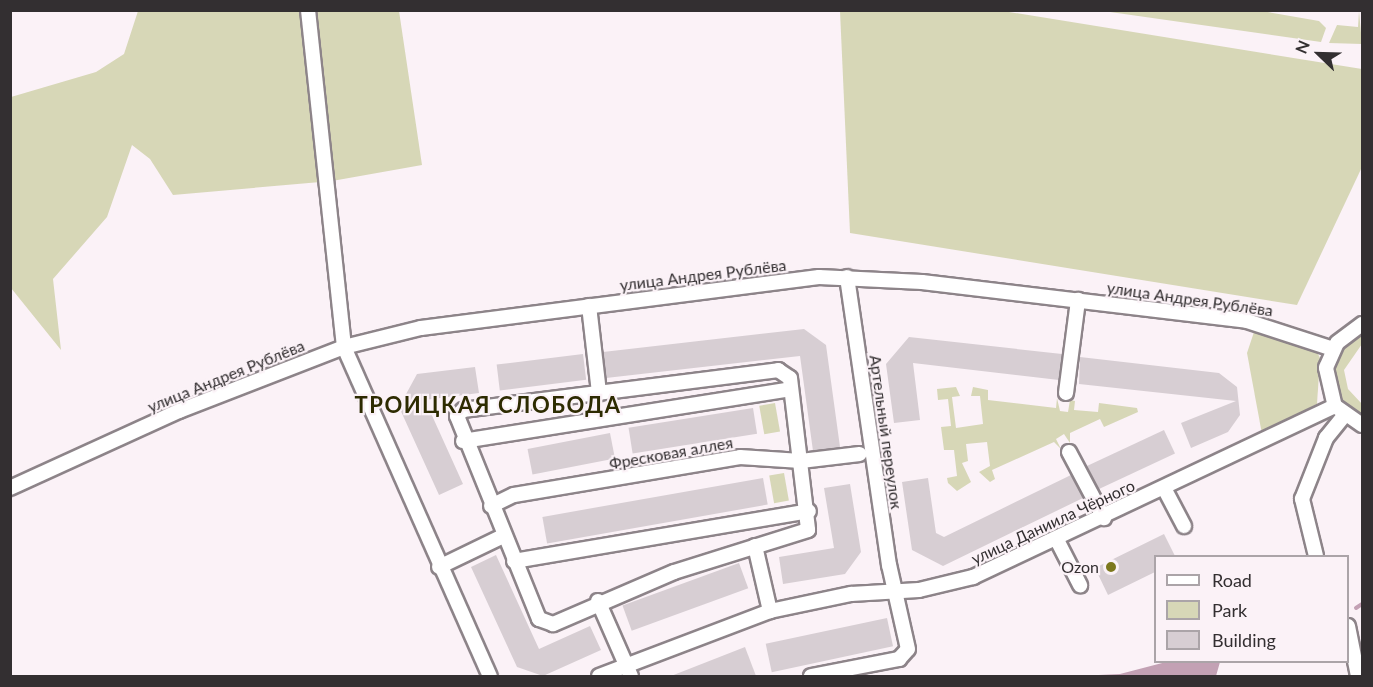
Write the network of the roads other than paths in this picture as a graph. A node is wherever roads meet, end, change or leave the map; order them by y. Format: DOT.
graph roads {
  1 [pos="308,10"];
  2 [pos="847,277"];
  3 [pos="1078,300"];
  4 [pos="589,306"];
  5 [pos="1362,324"];
  6 [pos="344,347"];
  7 [pos="1333,349"];
  8 [pos="791,389"];
  9 [pos="599,393"];
  10 [pos="1066,393"];
  11 [pos="1340,411"];
  12 [pos="1362,425"];
  13 [pos="463,441"];
  14 [pos="1070,452"];
  15 [pos="861,454"];
  16 [pos="801,461"];
  17 [pos="10,488"];
  18 [pos="1164,489"];
  19 [pos="491,506"];
  20 [pos="808,511"];
  21 [pos="1104,518"];
  22 [pos="1184,526"];
  23 [pos="503,536"];
  24 [pos="1057,540"];
  25 [pos="755,546"];
  26 [pos="1316,555"];
  27 [pos="514,561"];
  28 [pos="439,567"];
  29 [pos="1080,585"];
  30 [pos="895,592"];
  31 [pos="598,601"];
  32 [pos="770,611"];
  33 [pos="1349,636"];
  34 [pos="625,663"];
  35 [pos="490,676"];
  36 [pos="599,676"];
  37 [pos="631,676"];
  38 [pos="811,676"];
  39 [pos="1358,676"];
  1 -- 6 [label="street"];
  2 -- 3 [label="street, улица Андрея Рублёва"];
  2 -- 4 [label="street, улица Андрея Рублёва"];
  2 -- 30 [label="street, Артельный переулок"];
  3 -- 7 [label="street, улица Андрея Рублёва"];
  3 -- 10 [label="street"];
  4 -- 6 [label="street, улица Андрея Рублёва"];
  4 -- 9 [label="street"];
  5 -- 7 [label="street"];
  6 -- 17 [label="street, улица Андрея Рублёва"];
  6 -- 28 [label="street"];
  7 -- 11 [label="street"];
  8 -- 9 [label="street"];
  8 -- 13 [label="street"];
  8 -- 16 [label="street"];
  9 -- 13 [label="street"];
  11 -- 12 [label="street"];
  11 -- 18 [label="street, улица Даниила Чёрного"];
  11 -- 26 [label="street"];
  13 -- 19 [label="street"];
  14 -- 21 [label="street"];
  15 -- 16 [label="street, Фресковая аллея"];
  16 -- 19 [label="street, Фресковая аллея"];
  16 -- 20 [label="street"];
  18 -- 21 [label="street, улица Даниила Чёрного"];
  18 -- 22 [label="street"];
  19 -- 23 [label="street"];
  20 -- 25 [label="street"];
  20 -- 27 [label="street"];
  21 -- 24 [label="street, улица Даниила Чёрного"];
  23 -- 27 [label="street"];
  23 -- 28 [label="street"];
  24 -- 29 [label="street"];
  24 -- 30 [label="street, улица Даниила Чёрного"];
  25 -- 31 [label="street"];
  25 -- 32 [label="street"];
  27 -- 31 [label="street"];
  28 -- 35 [label="street"];
  30 -- 32 [label="street, улица Даниила Чёрного"];
  30 -- 38 [label="street, Артельный переулок"];
  31 -- 34 [label="street"];
  32 -- 34 [label="street, улица Даниила Чёрного"];
  33 -- 39 [label="street"];
  34 -- 36 [label="street, улица Даниила Чёрного"];
  34 -- 37 [label="street"];
}
